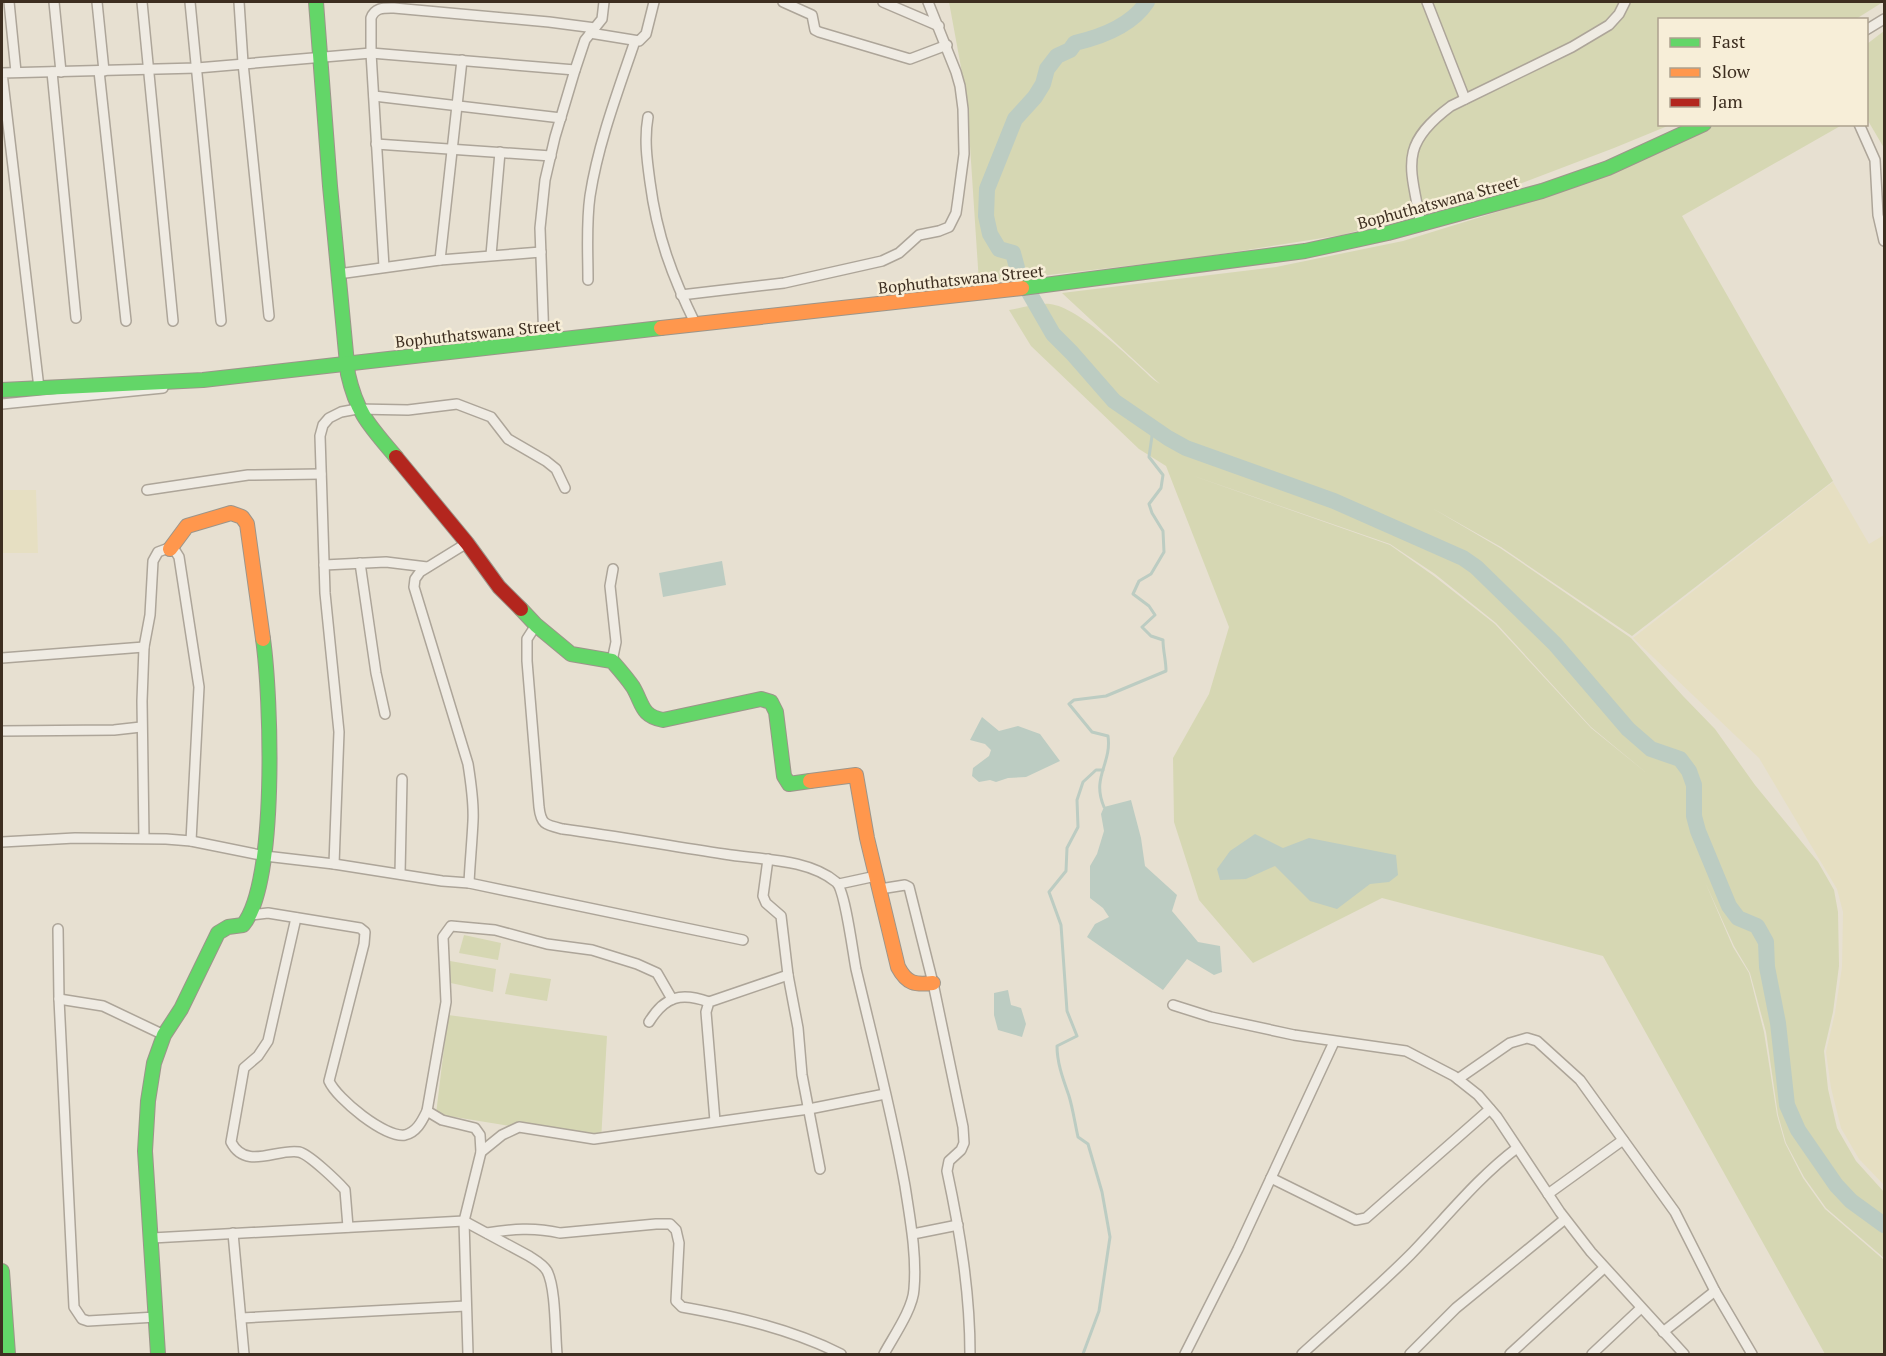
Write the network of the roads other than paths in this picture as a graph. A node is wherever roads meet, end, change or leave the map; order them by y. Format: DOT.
graph roads {
  1 [pos="9,2"];
  2 [pos="54,2"];
  3 [pos="97,2"];
  4 [pos="142,2"];
  5 [pos="190,2"];
  6 [pos="239,2"];
  7 [pos="316,2"];
  8 [pos="604,2"];
  9 [pos="654,2"];
  10 [pos="783,2"];
  11 [pos="883,2"];
  12 [pos="928,2"];
  13 [pos="1427,2"];
  14 [pos="1625,2"];
  15 [pos="1884,19"];
  16 [pos="939,26"];
  17 [pos="1868,29"];
  18 [pos="592,30"];
  19 [pos="635,41"];
  20 [pos="947,45"];
  21 [pos="371,53"];
  22 [pos="320,56"];
  23 [pos="462,60"];
  24 [pos="243,63"];
  25 [pos="197,68"];
  26 [pos="149,69"];
  27 [pos="575,70"];
  28 [pos="102,71"];
  29 [pos="16,72"];
  30 [pos="56,72"];
  31 [pos="374,96"];
  32 [pos="1464,99"];
  33 [pos="457,105"];
  34 [pos="648,117"];
  35 [pos="561,118"];
  36 [pos="1700,126"];
  37 [pos="1860,126"];
  38 [pos="376,144"];
  39 [pos="453,148"];
  40 [pos="500,152"];
  41 [pos="551,156"];
  42 [pos="1421,225"];
  43 [pos="1884,241"];
  44 [pos="541,252"];
  45 [pos="491,255"];
  46 [pos="440,260"];
  47 [pos="384,267"];
  48 [pos="338,274"];
  49 [pos="588,280"];
  50 [pos="681,295"];
  51 [pos="269,316"];
  52 [pos="76,318"];
  53 [pos="126,321"];
  54 [pos="173,321"];
  55 [pos="221,321"];
  56 [pos="696,326"];
  57 [pos="544,342"];
  58 [pos="347,365"];
  59 [pos="203,380"];
  60 [pos="39,387"];
  61 [pos="2,390"];
  62 [pos="2,404"];
  63 [pos="357,409"];
  64 [pos="321,474"];
  65 [pos="565,488"];
  66 [pos="147,490"];
  67 [pos="467,543"];
  68 [pos="170,549"];
  69 [pos="360,563"];
  70 [pos="324,565"];
  71 [pos="427,567"];
  72 [pos="613,569"];
  73 [pos="536,625"];
  74 [pos="144,647"];
  75 [pos="2,658"];
  76 [pos="612,661"];
  77 [pos="385,714"];
  78 [pos="141,727"];
  79 [pos="2,731"];
  80 [pos="402,779"];
  81 [pos="144,838"];
  82 [pos="191,841"];
  83 [pos="2,842"];
  84 [pos="265,856"];
  85 [pos="768,859"];
  86 [pos="334,864"];
  87 [pos="400,874"];
  88 [pos="469,883"];
  89 [pos="878,883"];
  90 [pos="839,884"];
  91 [pos="251,915"];
  92 [pos="296,918"];
  93 [pos="58,929"];
  94 [pos="743,940"];
  95 [pos="789,975"];
  96 [pos="933,983"];
  97 [pos="59,999"];
  98 [pos="672,999"];
  99 [pos="709,1002"];
  100 [pos="1173,1005"];
  101 [pos="649,1022"];
  102 [pos="164,1035"];
  103 [pos="1334,1042"];
  104 [pos="1458,1078"];
  105 [pos="885,1094"];
  106 [pos="809,1109"];
  107 [pos="1490,1109"];
  108 [pos="427,1111"];
  109 [pos="715,1121"];
  110 [pos="1623,1140"];
  111 [pos="1517,1148"];
  112 [pos="481,1152"];
  113 [pos="820,1169"];
  114 [pos="1271,1178"];
  115 [pos="1548,1194"];
  116 [pos="1565,1219"];
  117 [pos="464,1221"];
  118 [pos="958,1225"];
  119 [pos="348,1227"];
  120 [pos="233,1233"];
  121 [pos="487,1233"];
  122 [pos="913,1234"];
  123 [pos="152,1238"];
  124 [pos="1604,1268"];
  125 [pos="2,1271"];
  126 [pos="1715,1291"];
  127 [pos="466,1306"];
  128 [pos="1641,1308"];
  129 [pos="156,1317"];
  130 [pos="241,1318"];
  131 [pos="1663,1332"];
  132 [pos="1680,1353"];
  133 [pos="8,1354"];
  134 [pos="158,1354"];
  135 [pos="244,1354"];
  136 [pos="468,1354"];
  137 [pos="557,1354"];
  138 [pos="841,1354"];
  139 [pos="884,1354"];
  140 [pos="970,1354"];
  141 [pos="1185,1354"];
  142 [pos="1302,1354"];
  143 [pos="1410,1354"];
  144 [pos="1510,1354"];
  145 [pos="1592,1354"];
  146 [pos="1752,1354"];
  1 -- 29 [label="street"];
  2 -- 30 [label="street"];
  3 -- 28 [label="street"];
  4 -- 26 [label="street"];
  5 -- 25 [label="street"];
  6 -- 24 [label="street"];
  7 -- 22 [label="street"];
  8 -- 18 [label="street"];
  9 -- 19 [label="street"];
  10 -- 20 [label="street"];
  11 -- 16 [label="street"];
  12 -- 16 [label="street"];
  13 -- 32 [label="street"];
  14 -- 32 [label="street"];
  15 -- 17 [label="street"];
  16 -- 20 [label="street"];
  18 -- 19 [label="street"];
  18 -- 21 [label="street"];
  18 -- 27 [label="street"];
  19 -- 49 [label="street"];
  20 -- 50 [label="street"];
  21 -- 22 [label="street"];
  21 -- 23 [label="street"];
  21 -- 31 [label="street"];
  22 -- 24 [label="street"];
  22 -- 48 [label="street"];
  23 -- 27 [label="street"];
  23 -- 33 [label="street"];
  24 -- 25 [label="street"];
  24 -- 51 [label="street"];
  25 -- 26 [label="street"];
  25 -- 55 [label="street"];
  26 -- 28 [label="street"];
  26 -- 54 [label="street"];
  27 -- 35 [label="street"];
  28 -- 30 [label="street"];
  28 -- 53 [label="street"];
  29 -- 30 [label="street"];
  29 -- 60 [label="street"];
  30 -- 52 [label="street"];
  31 -- 33 [label="street"];
  31 -- 38 [label="street"];
  32 -- 42 [label="street"];
  33 -- 35 [label="street"];
  33 -- 39 [label="street"];
  34 -- 50 [label="street"];
  35 -- 41 [label="street"];
  36 -- 42 [label="street, Bophuthatswana Street"];
  37 -- 43 [label="street"];
  38 -- 39 [label="street"];
  38 -- 47 [label="street"];
  39 -- 40 [label="street"];
  39 -- 46 [label="street"];
  40 -- 41 [label="street"];
  40 -- 45 [label="street"];
  41 -- 44 [label="street"];
  42 -- 56 [label="street, Bophuthatswana Street"];
  44 -- 45 [label="street"];
  44 -- 57 [label="street"];
  45 -- 46 [label="street"];
  46 -- 47 [label="street"];
  47 -- 48 [label="street"];
  48 -- 58 [label="street"];
  50 -- 56 [label="street"];
  56 -- 57 [label="street, Bophuthatswana Street"];
  57 -- 58 [label="street, Bophuthatswana Street"];
  58 -- 59 [label="street, Bophuthatswana Street"];
  58 -- 63 [label="street"];
  59 -- 60 [label="street, Bophuthatswana Street"];
  59 -- 62 [label="street, Bophuthatswana Street"];
  60 -- 61 [label="street, Bophuthatswana Street"];
  63 -- 64 [label="street"];
  63 -- 65 [label="street"];
  63 -- 67 [label="street"];
  64 -- 66 [label="street"];
  64 -- 70 [label="street"];
  67 -- 71 [label="street"];
  67 -- 73 [label="street"];
  68 -- 74 [label="street"];
  68 -- 82 [label="street"];
  68 -- 84 [label="street"];
  69 -- 70 [label="street"];
  69 -- 71 [label="street"];
  69 -- 77 [label="street"];
  70 -- 86 [label="street"];
  71 -- 88 [label="street"];
  72 -- 76 [label="street"];
  73 -- 76 [label="street"];
  73 -- 85 [label="street"];
  74 -- 75 [label="street"];
  74 -- 78 [label="street"];
  76 -- 89 [label="street"];
  78 -- 79 [label="street"];
  78 -- 81 [label="street"];
  80 -- 87 [label="street"];
  81 -- 82 [label="street"];
  81 -- 83 [label="street"];
  82 -- 84 [label="street"];
  84 -- 86 [label="street"];
  84 -- 91 [label="street"];
  85 -- 90 [label="street"];
  85 -- 95 [label="street"];
  86 -- 87 [label="street"];
  87 -- 88 [label="street"];
  88 -- 94 [label="street"];
  89 -- 90 [label="street"];
  89 -- 96 [label="street"];
  89 -- 96 [label="street"];
  90 -- 105 [label="street"];
  91 -- 92 [label="street"];
  91 -- 102 [label="street"];
  92 -- 108 [label="street"];
  92 -- 119 [label="street"];
  93 -- 97 [label="street"];
  95 -- 99 [label="street"];
  95 -- 106 [label="street"];
  96 -- 118 [label="street"];
  97 -- 102 [label="street"];
  97 -- 129 [label="street"];
  98 -- 99 [label="street"];
  98 -- 101 [label="street"];
  98 -- 108 [label="street"];
  99 -- 109 [label="street"];
  100 -- 103 [label="street"];
  102 -- 123 [label="street"];
  103 -- 104 [label="street"];
  103 -- 114 [label="street"];
  104 -- 107 [label="street"];
  104 -- 110 [label="street"];
  105 -- 106 [label="street"];
  105 -- 122 [label="street"];
  106 -- 109 [label="street"];
  106 -- 113 [label="street"];
  107 -- 111 [label="street"];
  107 -- 114 [label="street"];
  108 -- 112 [label="street"];
  109 -- 112 [label="street"];
  110 -- 115 [label="street"];
  110 -- 126 [label="street"];
  111 -- 115 [label="street"];
  111 -- 142 [label="street"];
  112 -- 117 [label="street"];
  114 -- 141 [label="street"];
  115 -- 116 [label="street"];
  116 -- 124 [label="street"];
  116 -- 143 [label="street"];
  117 -- 119 [label="street"];
  117 -- 121 [label="street"];
  117 -- 127 [label="street"];
  118 -- 122 [label="street"];
  118 -- 140 [label="street"];
  119 -- 120 [label="street"];
  120 -- 123 [label="street"];
  120 -- 130 [label="street"];
  121 -- 137 [label="street"];
  121 -- 138 [label="street"];
  122 -- 139 [label="street"];
  123 -- 129 [label="street"];
  124 -- 128 [label="street"];
  124 -- 144 [label="street"];
  125 -- 133 [label="street"];
  126 -- 131 [label="street"];
  126 -- 146 [label="street"];
  127 -- 130 [label="street"];
  127 -- 136 [label="street"];
  128 -- 131 [label="street"];
  128 -- 145 [label="street"];
  129 -- 134 [label="street"];
  130 -- 135 [label="street"];
  131 -- 132 [label="street"];
}
